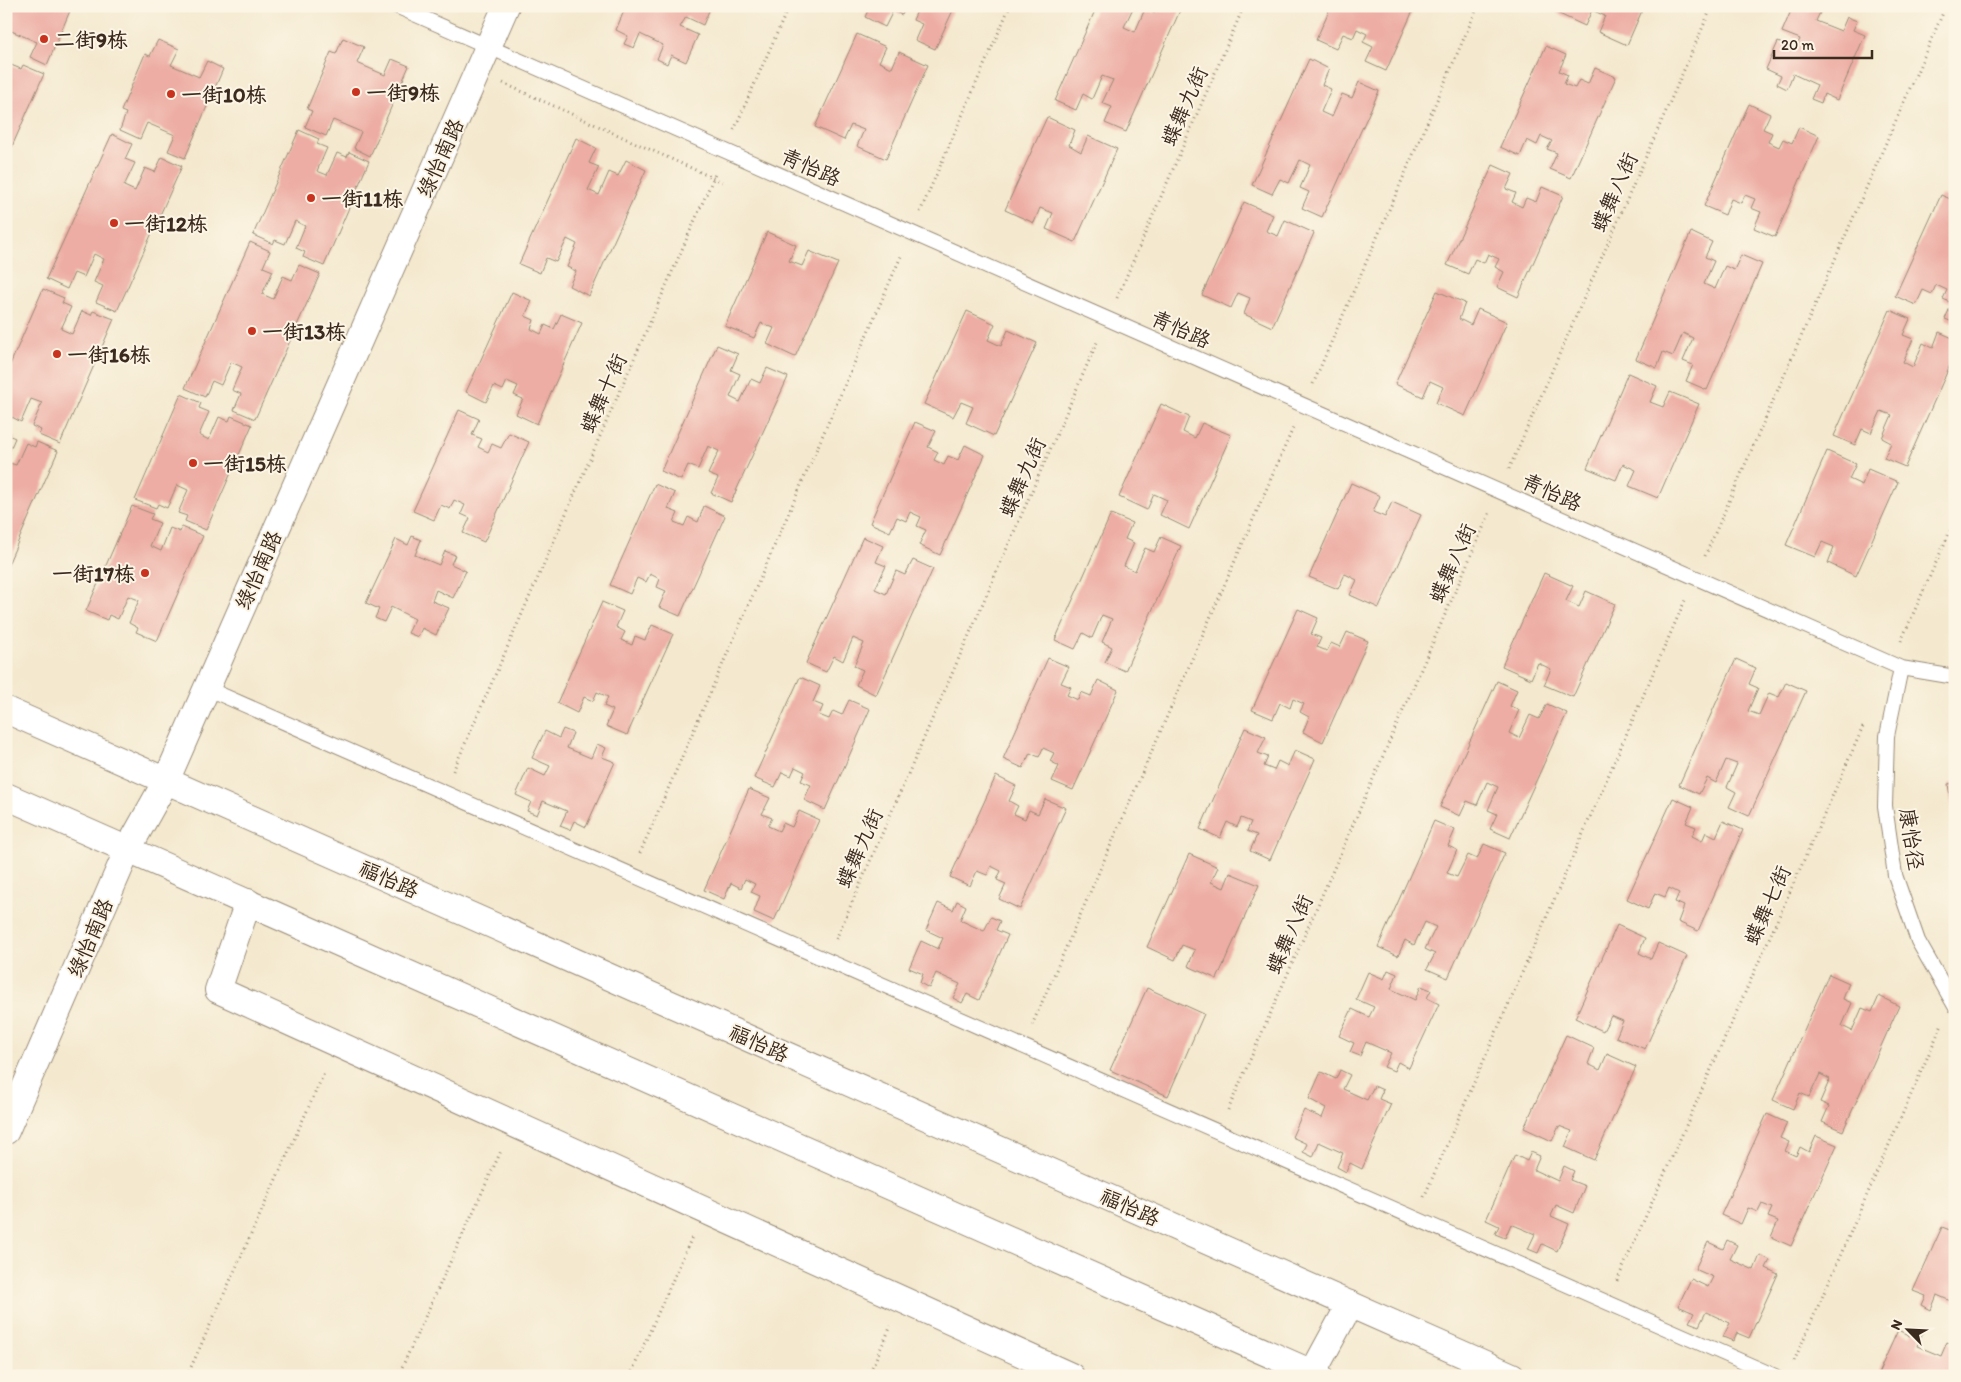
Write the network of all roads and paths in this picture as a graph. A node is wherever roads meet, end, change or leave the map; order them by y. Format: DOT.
graph roads {
  1 [pos="396,6"];
  2 [pos="506,6"];
  3 [pos="789,6"];
  4 [pos="1010,6"];
  5 [pos="1244,6"];
  6 [pos="1478,6"];
  7 [pos="1712,6"];
  8 [pos="1946,6"];
  9 [pos="488,47"];
  10 [pos="478,72"];
  11 [pos="725,151"];
  12 [pos="714,178"];
  13 [pos="722,182"];
  14 [pos="911,232"];
  15 [pos="1107,319"];
  16 [pos="1303,405"];
  17 [pos="1499,491"];
  18 [pos="1955,520"];
  19 [pos="1696,577"];
  20 [pos="1896,666"];
  21 [pos="1955,677"];
  22 [pos="206,688"];
  23 [pos="6,710"];
  24 [pos="1867,718"];
  25 [pos="166,780"];
  26 [pos="444,792"];
  27 [pos="6,796"];
  28 [pos="128,850"];
  29 [pos="630,874"];
  30 [pos="248,902"];
  31 [pos="827,960"];
  32 [pos="1953,1004"];
  33 [pos="338,1044"];
  34 [pos="1023,1046"];
  35 [pos="514,1124"];
  36 [pos="6,1131"];
  37 [pos="1218,1132"];
  38 [pos="704,1210"];
  39 [pos="1414,1218"];
  40 [pos="903,1300"];
  41 [pos="1607,1302"];
  42 [pos="1350,1304"];
  43 [pos="1792,1367"];
  44 [pos="1314,1375"];
  45 [pos="187,1376"];
  46 [pos="398,1376"];
  47 [pos="630,1376"];
  48 [pos="868,1376"];
  49 [pos="1071,1376"];
  50 [pos="1512,1376"];
  51 [pos="1775,1376"];
  1 -- 9 [label="lane, 青怡路"];
  2 -- 9 [label="street, 绿怡南路"];
  3 -- 11 [label="path, 蝶舞十街"];
  4 -- 14 [label="path"];
  5 -- 15 [label="path, 蝶舞九街"];
  6 -- 16 [label="path"];
  7 -- 17 [label="path, 蝶舞八街"];
  8 -- 19 [label="path"];
  9 -- 10 [label="street, 绿怡南路"];
  9 -- 11 [label="lane, 青怡路"];
  10 -- 12 [label="path"];
  10 -- 22 [label="street, 绿怡南路"];
  11 -- 12 [label="path, 蝶舞十街"];
  11 -- 14 [label="lane, 青怡路"];
  12 -- 13 [label="path"];
  12 -- 26 [label="path, 蝶舞十街"];
  14 -- 15 [label="lane, 青怡路"];
  14 -- 29 [label="path"];
  15 -- 16 [label="lane, 青怡路"];
  15 -- 31 [label="path, 蝶舞九街"];
  16 -- 17 [label="lane, 青怡路"];
  16 -- 34 [label="path"];
  17 -- 19 [label="lane, 青怡路"];
  17 -- 37 [label="path, 蝶舞八街"];
  18 -- 20 [label="path"];
  19 -- 20 [label="lane, 青怡路"];
  19 -- 39 [label="path"];
  20 -- 21 [label="lane, 青怡路"];
  20 -- 32 [label="lane, 康怡径"];
  22 -- 25 [label="street, 绿怡南路"];
  22 -- 26 [label="lane"];
  23 -- 25 [label="street, 福怡路"];
  24 -- 41 [label="path, 蝶舞七街"];
  25 -- 28 [label="street, 绿怡南路"];
  25 -- 42 [label="street, 福怡路"];
  26 -- 29 [label="lane"];
  27 -- 28 [label="street"];
  28 -- 30 [label="street"];
  28 -- 36 [label="street, 绿怡南路"];
  29 -- 31 [label="lane"];
  30 -- 33 [label="street"];
  30 -- 44 [label="street"];
  31 -- 34 [label="lane"];
  32 -- 43 [label="path"];
  33 -- 35 [label="street"];
  33 -- 45 [label="path"];
  34 -- 37 [label="lane"];
  35 -- 38 [label="street"];
  35 -- 46 [label="path"];
  37 -- 39 [label="lane"];
  38 -- 40 [label="street"];
  38 -- 47 [label="path"];
  39 -- 41 [label="lane"];
  40 -- 48 [label="path"];
  40 -- 49 [label="street"];
  41 -- 51 [label="lane"];
  42 -- 44 [label="street"];
  42 -- 50 [label="street, 福怡路"];
}
